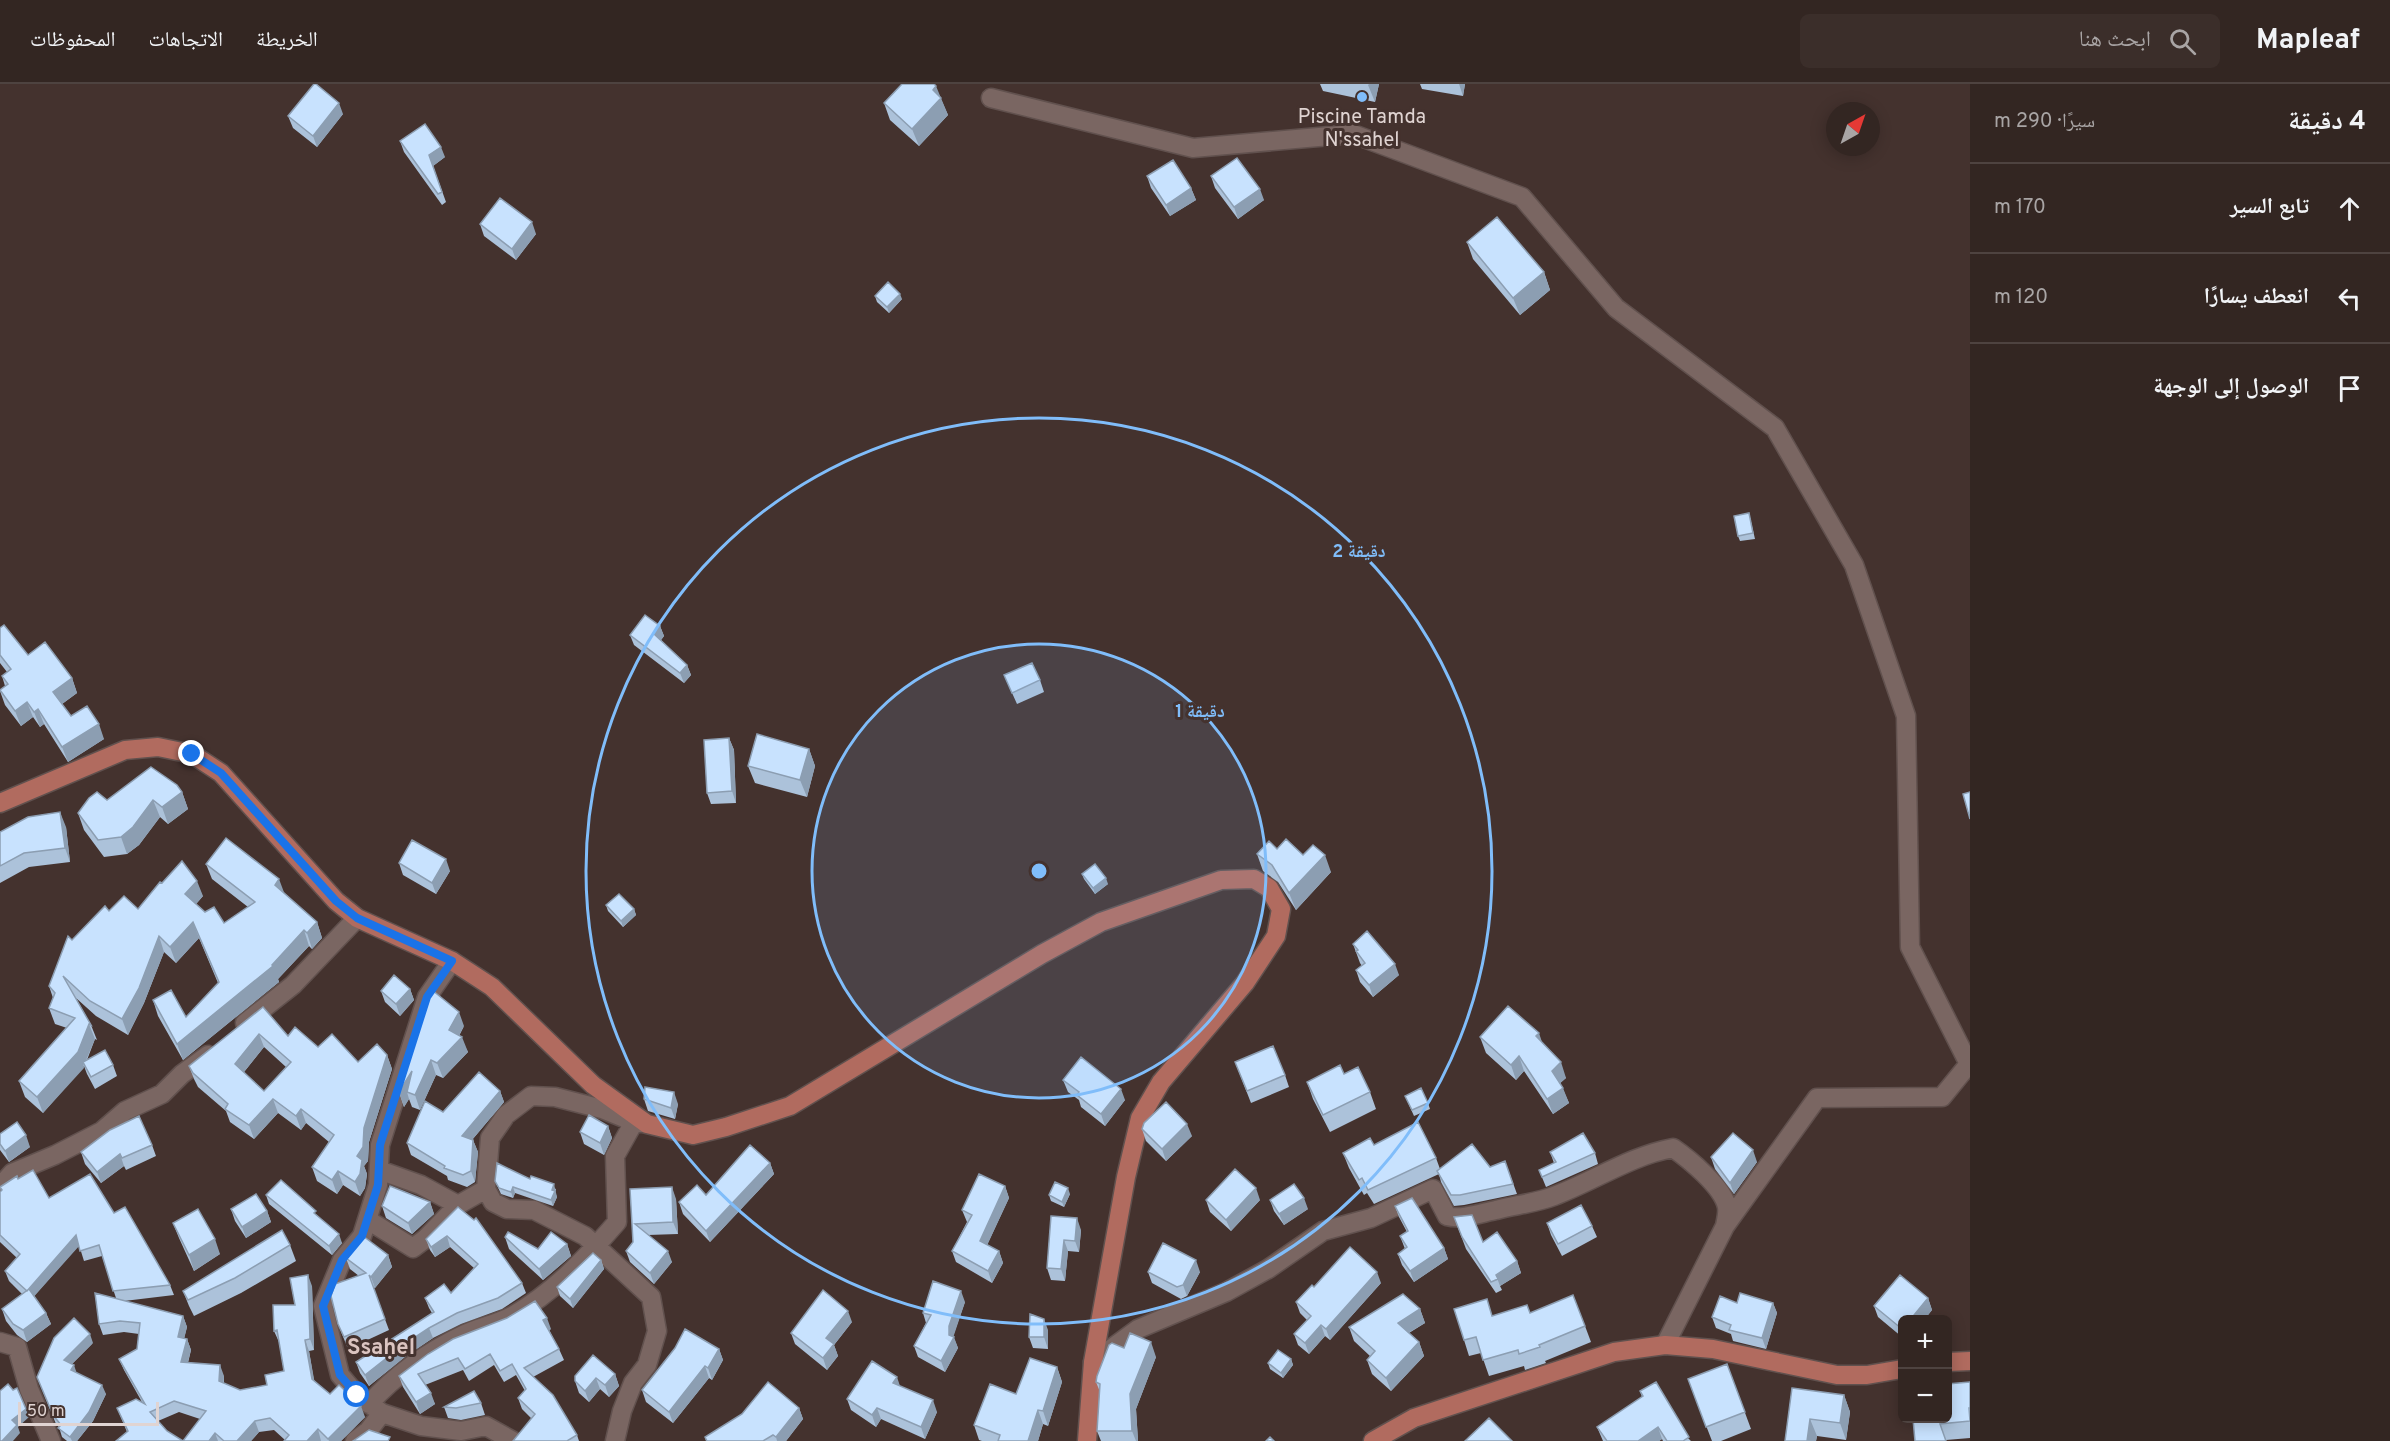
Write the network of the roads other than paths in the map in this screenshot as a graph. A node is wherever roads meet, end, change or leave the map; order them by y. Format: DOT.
graph roads {
  1 [pos="991,98"];
  2 [pos="0,803"];
  3 [pos="357,918"];
  4 [pos="452,961"];
  5 [pos="640,1123"];
  6 [pos="379,1170"];
  7 [pos="0,1187"];
  8 [pos="486,1189"];
  9 [pos="458,1205"];
  10 [pos="368,1220"];
  11 [pos="1725,1226"];
  12 [pos="596,1246"];
  13 [pos="8,1345"];
  14 [pos="1665,1345"];
  15 [pos="1970,1360"];
  16 [pos="1093,1362"];
  17 [pos="1952,1362"];
  18 [pos="1898,1370"];
  19 [pos="376,1409"];
  20 [pos="51,1441"];
  21 [pos="355,1441"];
  22 [pos="513,1441"];
  23 [pos="615,1441"];
  24 [pos="1087,1441"];
  25 [pos="1373,1441"];
  1 -- 11 [label="street"];
  2 -- 3 [label="main road"];
  3 -- 4 [label="main road"];
  3 -- 7 [label="street"];
  4 -- 5 [label="main road"];
  4 -- 6 [label="street"];
  5 -- 8 [label="street"];
  5 -- 12 [label="street"];
  5 -- 16 [label="main road"];
  6 -- 9 [label="street"];
  6 -- 10 [label="street"];
  8 -- 9 [label="street"];
  8 -- 12 [label="street"];
  9 -- 10 [label="street"];
  10 -- 19 [label="street"];
  11 -- 14 [label="street"];
  11 -- 16 [label="street"];
  12 -- 19 [label="street"];
  12 -- 23 [label="street"];
  13 -- 20 [label="street"];
  14 -- 18 [label="main road"];
  14 -- 25 [label="main road"];
  15 -- 17 [label="main road"];
  16 -- 24 [label="main road"];
  19 -- 21 [label="street"];
  19 -- 22 [label="street"];
}
